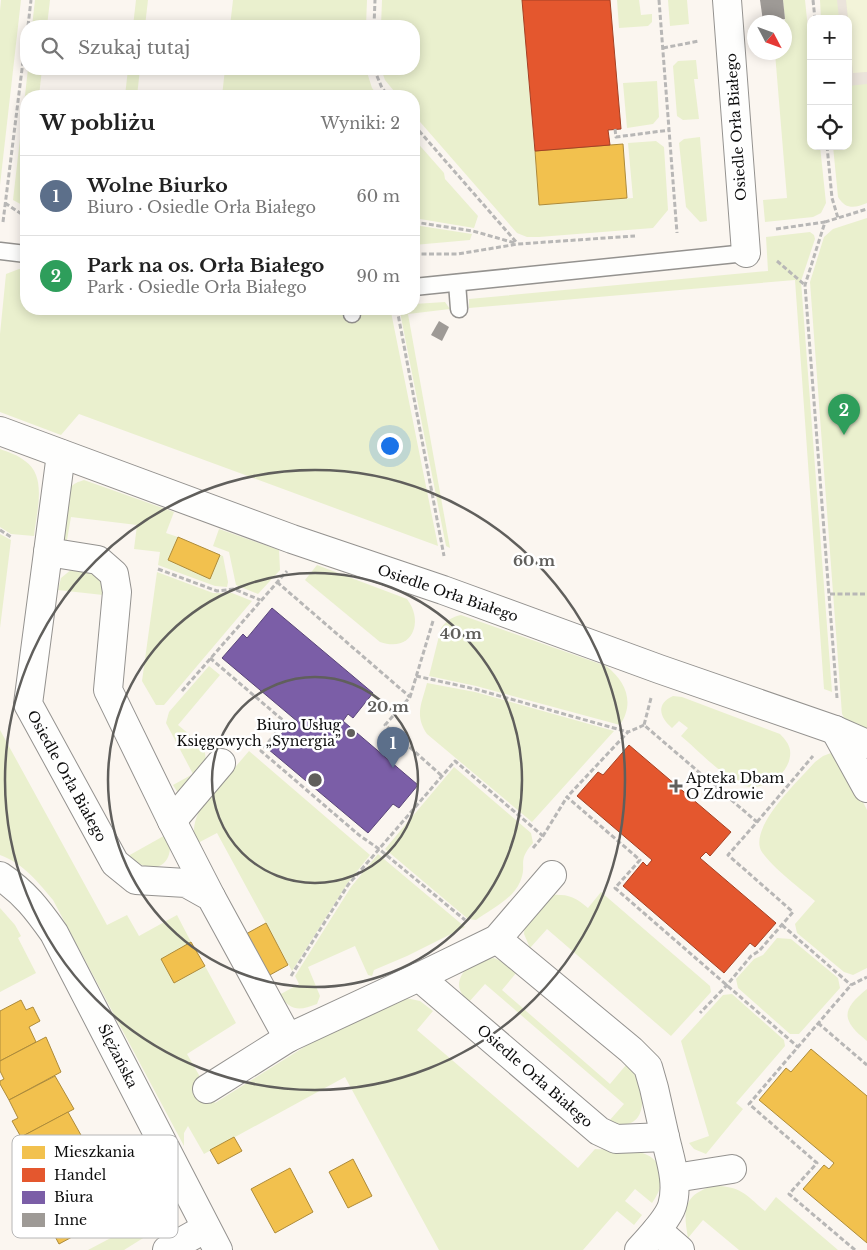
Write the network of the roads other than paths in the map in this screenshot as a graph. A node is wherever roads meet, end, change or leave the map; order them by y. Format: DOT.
graph roads {
  1 [pos="727,0"];
  2 [pos="0,251"];
  3 [pos="20,253"];
  4 [pos="746,253"];
  5 [pos="457,283"];
  6 [pos="420,286"];
  7 [pos="459,309"];
  8 [pos="0,431"];
  9 [pos="61,454"];
  10 [pos="48,552"];
  11 [pos="835,730"];
  12 [pos="867,744"];
  13 [pos="221,763"];
  14 [pos="867,788"];
  15 [pos="172,822"];
  16 [pos="552,875"];
  17 [pos="0,876"];
  18 [pos="211,897"];
  19 [pos="497,939"];
  20 [pos="419,977"];
  21 [pos="288,1038"];
  22 [pos="207,1089"];
  23 [pos="158,1135"];
  24 [pos="665,1137"];
  25 [pos="732,1170"];
  26 [pos="178,1173"];
  27 [pos="675,1178"];
  28 [pos="657,1230"];
  29 [pos="212,1239"];
  30 [pos="167,1250"];
  31 [pos="639,1250"];
  32 [pos="680,1250"];
  1 -- 4 [label="street, Osiedle Orła Białego"];
  2 -- 3 [label="lane"];
  4 -- 5 [label="lane"];
  5 -- 6 [label="lane"];
  5 -- 7 [label="lane"];
  8 -- 9 [label="street, Osiedle Orła Białego"];
  9 -- 10 [label="street, Osiedle Orła Białego"];
  9 -- 11 [label="street, Osiedle Orła Białego"];
  10 -- 15 [label="street"];
  10 -- 18 [label="street, Osiedle Orła Białego"];
  11 -- 12 [label="street, Osiedle Orła Białego"];
  11 -- 14 [label="street"];
  13 -- 15 [label="street"];
  15 -- 18 [label="street"];
  16 -- 19 [label="street"];
  17 -- 23 [label="street, Ślężańska"];
  18 -- 21 [label="street"];
  19 -- 20 [label="street"];
  19 -- 24 [label="street"];
  20 -- 21 [label="street"];
  20 -- 24 [label="street, Osiedle Orła Białego"];
  21 -- 22 [label="street"];
  24 -- 27 [label="street"];
  25 -- 27 [label="street"];
  26 -- 29 [label="street, Ślężańska"];
  27 -- 28 [label="street"];
  28 -- 31 [label="street"];
  28 -- 32 [label="street"];
  29 -- 30 [label="street"];
}
